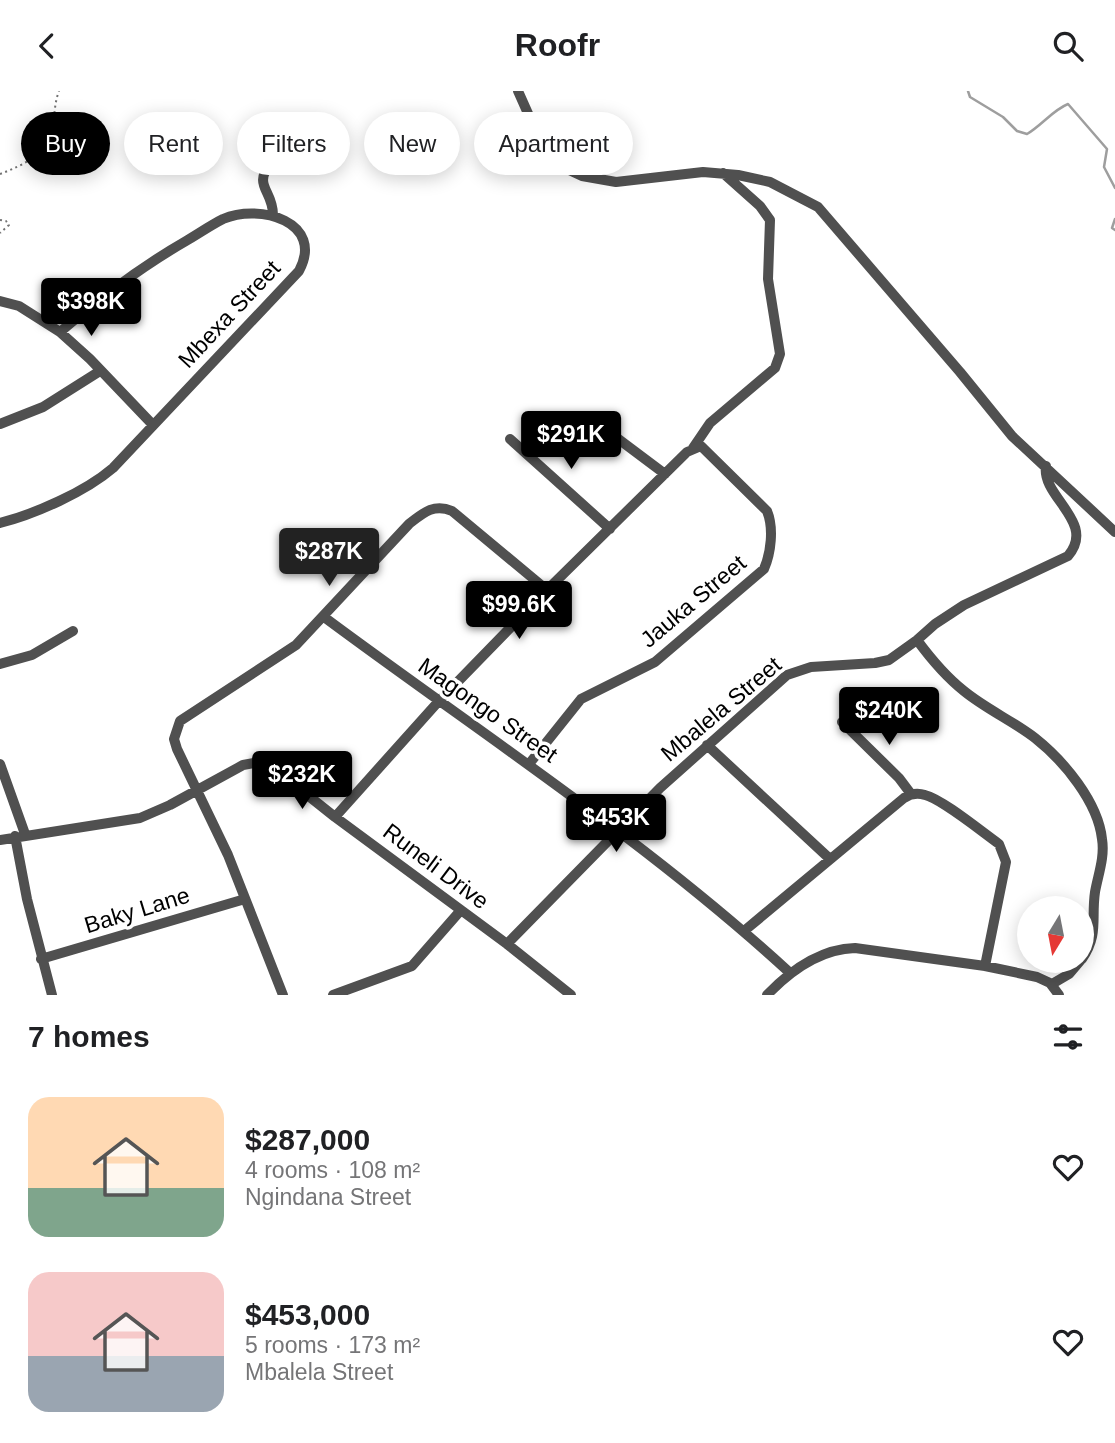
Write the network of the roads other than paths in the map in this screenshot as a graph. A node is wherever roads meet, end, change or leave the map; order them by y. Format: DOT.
graph roads {
  1 [pos="518,91"];
  2 [pos="723,173"];
  3 [pos="263,175"];
  4 [pos="273,215"];
  5 [pos="0,301"];
  6 [pos="60,332"];
  7 [pos="100,371"];
  8 [pos="606,423"];
  9 [pos="0,424"];
  10 [pos="153,425"];
  11 [pos="510,439"];
  12 [pos="694,448"];
  13 [pos="1046,466"];
  14 [pos="665,474"];
  15 [pos="0,523"];
  16 [pos="610,529"];
  17 [pos="1115,532"];
  18 [pos="547,590"];
  19 [pos="324,617"];
  20 [pos="73,631"];
  21 [pos="917,640"];
  22 [pos="0,664"];
  23 [pos="438,702"];
  24 [pos="842,722"];
  25 [pos="707,745"];
  26 [pos="0,764"];
  27 [pos="529,764"];
  28 [pos="198,789"];
  29 [pos="911,794"];
  30 [pos="335,817"];
  31 [pos="617,830"];
  32 [pos="20,835"];
  33 [pos="0,840"];
  34 [pos="830,859"];
  35 [pos="1094,898"];
  36 [pos="245,899"];
  37 [pos="461,911"];
  38 [pos="744,931"];
  39 [pos="507,944"];
  40 [pos="41,959"];
  41 [pos="985,966"];
  42 [pos="789,972"];
  43 [pos="1070,973"];
  44 [pos="1052,984"];
  45 [pos="567,994"];
  46 [pos="52,995"];
  47 [pos="283,995"];
  48 [pos="333,995"];
  49 [pos="766,995"];
  50 [pos="1059,995"];
  1 -- 2 [label="street"];
  2 -- 12 [label="street"];
  2 -- 13 [label="street"];
  3 -- 4 [label="street"];
  4 -- 6 [label="street"];
  4 -- 10 [label="street, Mbexa Street"];
  5 -- 6 [label="street"];
  6 -- 7 [label="street"];
  7 -- 9 [label="street"];
  7 -- 10 [label="street"];
  8 -- 14 [label="street"];
  10 -- 15 [label="street, Mbexa Street"];
  11 -- 16 [label="street"];
  12 -- 14 [label="street"];
  12 -- 27 [label="street, Jauka Street"];
  13 -- 17 [label="street"];
  13 -- 21 [label="street, Mbalela Street"];
  14 -- 16 [label="street"];
  16 -- 18 [label="street"];
  18 -- 19 [label="street"];
  18 -- 23 [label="street"];
  19 -- 23 [label="street, Magongo Street"];
  19 -- 28 [label="street"];
  20 -- 22 [label="street"];
  21 -- 25 [label="street, Mbalela Street"];
  21 -- 35 [label="street"];
  23 -- 27 [label="street, Magongo Street"];
  23 -- 30 [label="street"];
  24 -- 29 [label="street"];
  25 -- 31 [label="street, Mbalela Street"];
  25 -- 34 [label="street"];
  26 -- 32 [label="street"];
  27 -- 31 [label="street, Magongo Street"];
  28 -- 30 [label="street, Runeli Drive"];
  28 -- 32 [label="street, Runeli Drive"];
  28 -- 36 [label="street"];
  29 -- 34 [label="street"];
  29 -- 41 [label="street"];
  30 -- 37 [label="street, Runeli Drive"];
  31 -- 38 [label="street, Magongo Street"];
  31 -- 39 [label="street, Mbalela Street"];
  32 -- 33 [label="street, Runeli Drive"];
  32 -- 40 [label="street"];
  34 -- 38 [label="street"];
  36 -- 40 [label="street, Baky Lane"];
  36 -- 47 [label="street"];
  37 -- 39 [label="street, Runeli Drive"];
  37 -- 48 [label="street"];
  38 -- 42 [label="street, Magongo Street"];
  39 -- 45 [label="street, Runeli Drive"];
  40 -- 46 [label="street"];
  41 -- 42 [label="street"];
  41 -- 44 [label="street"];
  42 -- 49 [label="street"];
  43 -- 44 [label="street"];
  44 -- 50 [label="street"];
}
